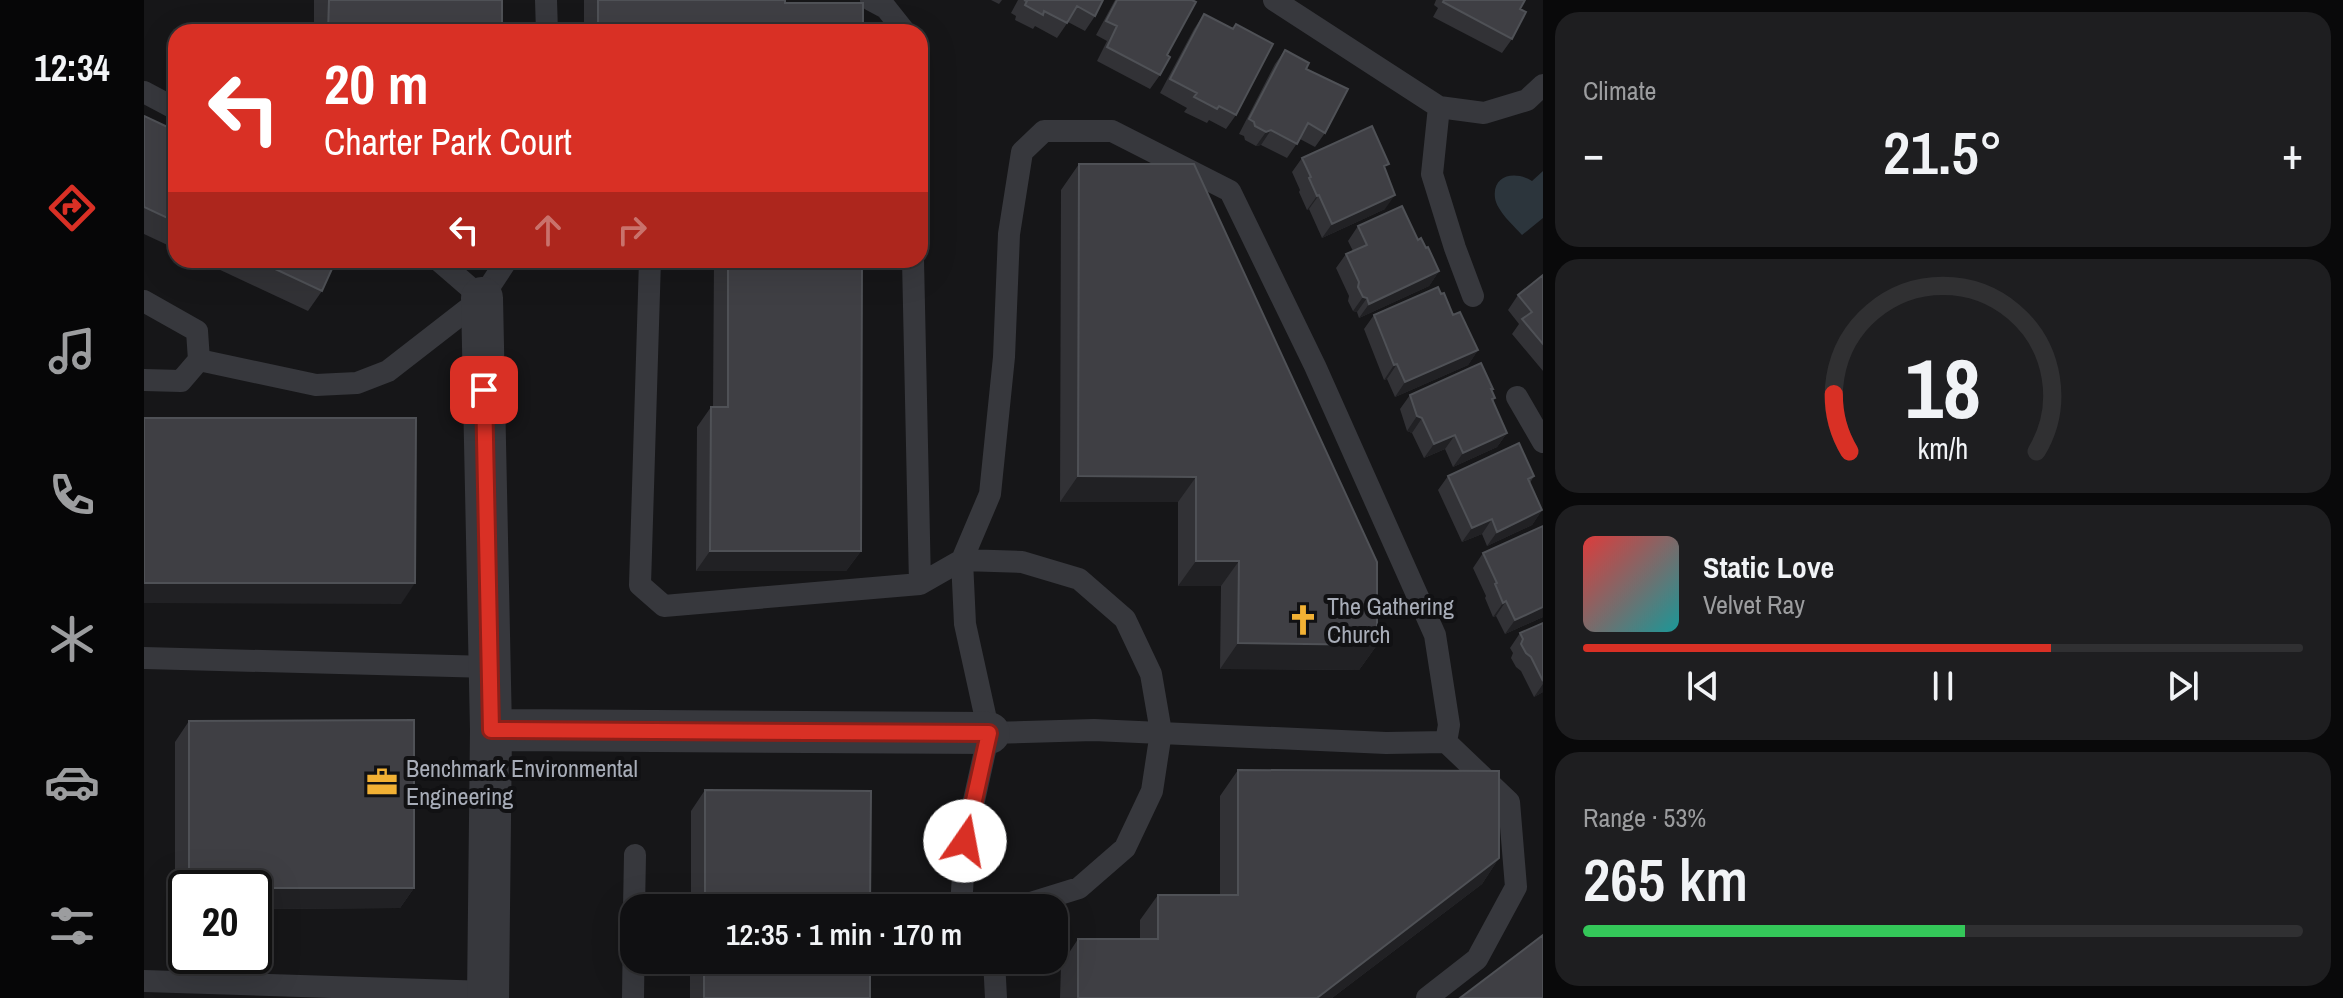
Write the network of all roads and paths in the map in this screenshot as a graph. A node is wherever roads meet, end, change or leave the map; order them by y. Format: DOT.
graph roads {
  1 [pos="546,0"];
  2 [pos="871,0"];
  3 [pos="1274,0"];
  4 [pos="547,24"];
  5 [pos="899,24"];
  6 [pos="1543,85"];
  7 [pos="144,92"];
  8 [pos="168,105"];
  9 [pos="1439,107"];
  10 [pos="447,268"];
  11 [pos="502,268"];
  12 [pos="650,268"];
  13 [pos="913,268"];
  14 [pos="1473,296"];
  15 [pos="482,298"];
  16 [pos="144,301"];
  17 [pos="199,360"];
  18 [pos="144,380"];
  19 [pos="1517,397"];
  20 [pos="1543,442"];
  21 [pos="962,560"];
  22 [pos="920,584"];
  23 [pos="144,658"];
  24 [pos="490,667"];
  25 [pos="491,730"];
  26 [pos="1161,732"];
  27 [pos="989,733"];
  28 [pos="1446,742"];
  29 [pos="635,855"];
  30 [pos="634,894"];
  31 [pos="962,894"];
  32 [pos="1060,894"];
  33 [pos="633,974"];
  34 [pos="995,974"];
  35 [pos="144,981"];
  36 [pos="488,995"];
  37 [pos="633,998"];
  38 [pos="996,998"];
  39 [pos="1427,998"];
  1 -- 4 [label="lane"];
  2 -- 5 [label="lane"];
  3 -- 9 [label="lane"];
  6 -- 9 [label="lane"];
  7 -- 8 [label="lane"];
  9 -- 14 [label="lane"];
  10 -- 15 [label="lane"];
  11 -- 15 [label="lane"];
  12 -- 22 [label="lane"];
  13 -- 22 [label="lane"];
  15 -- 17 [label="lane"];
  15 -- 24 [label="street"];
  16 -- 17 [label="lane"];
  17 -- 18 [label="lane"];
  19 -- 20 [label="lane"];
  21 -- 22 [label="lane"];
  21 -- 26 [label="lane"];
  21 -- 27 [label="lane"];
  21 -- 28 [label="lane"];
  23 -- 24 [label="lane"];
  24 -- 25 [label="street"];
  25 -- 27 [label="street"];
  25 -- 36 [label="street"];
  26 -- 27 [label="lane"];
  26 -- 28 [label="lane"];
  26 -- 32 [label="lane"];
  27 -- 31 [label="lane"];
  28 -- 39 [label="lane"];
  29 -- 30 [label="lane"];
  33 -- 37 [label="lane"];
  34 -- 38 [label="lane"];
  35 -- 36 [label="lane"];
}
